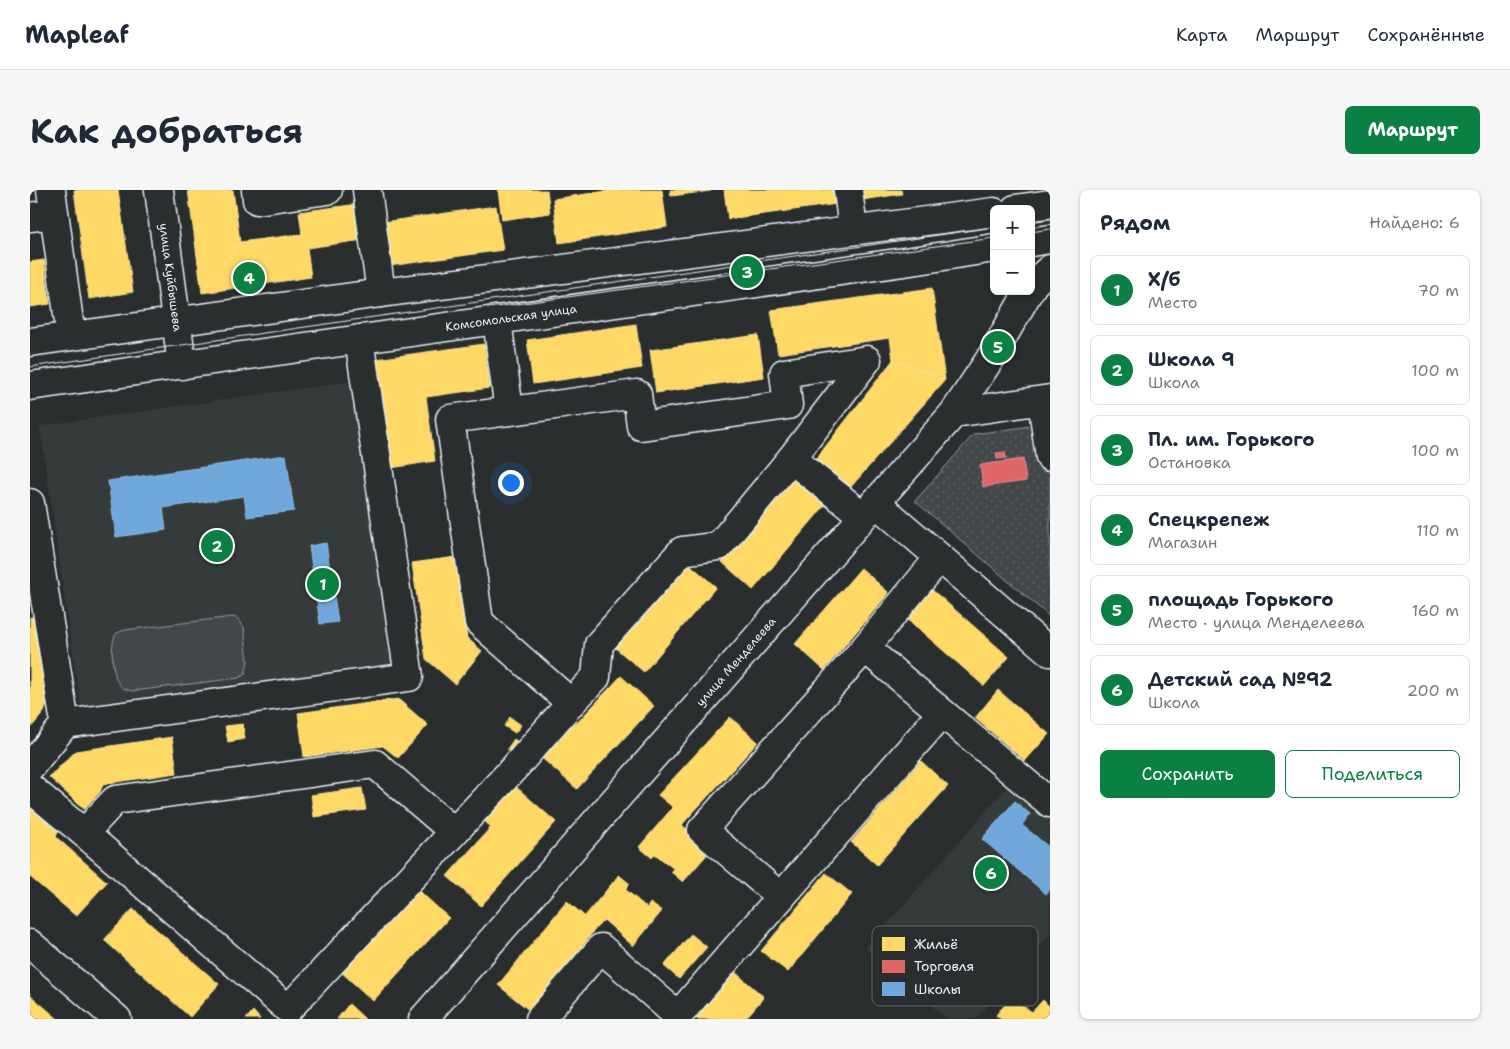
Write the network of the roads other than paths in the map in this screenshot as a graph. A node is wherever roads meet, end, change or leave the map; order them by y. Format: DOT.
graph roads {
  1 [pos="159,190"];
  2 [pos="256,190"];
  3 [pos="328,190"];
  4 [pos="367,190"];
  5 [pos="848,190"];
  6 [pos="1050,204"];
  7 [pos="1035,206"];
  8 [pos="45,207"];
  9 [pos="990,213"];
  10 [pos="853,230"];
  11 [pos="1050,239"];
  12 [pos="1035,241"];
  13 [pos="990,249"];
  14 [pos="1050,269"];
  15 [pos="1035,282"];
  16 [pos="381,293"];
  17 [pos="1027,295"];
  18 [pos="497,320"];
  19 [pos="176,322"];
  20 [pos="71,336"];
  21 [pos="359,339"];
  22 [pos="30,342"];
  23 [pos="182,365"];
  24 [pos="30,386"];
  25 [pos="1046,400"];
  26 [pos="509,410"];
  27 [pos="954,413"];
  28 [pos="1050,457"];
  29 [pos="791,459"];
  30 [pos="30,503"];
  31 [pos="869,509"];
  32 [pos="939,558"];
  33 [pos="36,580"];
  34 [pos="865,648"];
  35 [pos="1050,652"];
  36 [pos="571,703"];
  37 [pos="942,713"];
  38 [pos="65,724"];
  39 [pos="30,767"];
  40 [pos="30,788"];
  41 [pos="1050,803"];
  42 [pos="454,832"];
  43 [pos="84,833"];
  44 [pos="781,897"];
  45 [pos="30,944"];
  46 [pos="677,1017"];
  47 [pos="116,1019"];
  48 [pos="423,1019"];
  49 [pos="540,1019"];
  1 -- 19 [label="main road, улица Куйбышева"];
  2 -- 3 [label="main road"];
  4 -- 16 [label="main road"];
  5 -- 10 [label="main road"];
  6 -- 7 [label="main road"];
  8 -- 20 [label="main road"];
  9 -- 10 [label="main road"];
  10 -- 16 [label="main road"];
  11 -- 12 [label="main road"];
  13 -- 18 [label="main road, Комсомольская улица"];
  14 -- 15 [label="main road"];
  16 -- 19 [label="main road"];
  17 -- 27 [label="main road, улица Менделеева"];
  18 -- 21 [label="main road, Комсомольская улица"];
  18 -- 26 [label="main road"];
  19 -- 20 [label="main road"];
  19 -- 23 [label="main road, улица Куйбышева"];
  20 -- 22 [label="main road"];
  21 -- 23 [label="main road, Комсомольская улица"];
  21 -- 38 [label="main road"];
  23 -- 24 [label="main road, Комсомольская улица"];
  25 -- 27 [label="main road"];
  25 -- 28 [label="main road"];
  26 -- 29 [label="main road"];
  26 -- 36 [label="main road"];
  27 -- 31 [label="main road, улица Менделеева"];
  29 -- 31 [label="main road"];
  29 -- 36 [label="main road"];
  30 -- 33 [label="main road"];
  31 -- 32 [label="main road"];
  31 -- 48 [label="main road, улица Менделеева"];
  32 -- 34 [label="main road"];
  32 -- 35 [label="main road"];
  33 -- 38 [label="main road"];
  34 -- 37 [label="main road"];
  34 -- 44 [label="main road"];
  36 -- 42 [label="main road"];
  37 -- 41 [label="main road"];
  37 -- 44 [label="main road"];
  38 -- 39 [label="main road"];
  40 -- 43 [label="main road"];
  42 -- 43 [label="main road"];
  42 -- 43 [label="main road"];
  44 -- 46 [label="main road"];
  45 -- 47 [label="main road"];
  46 -- 49 [label="main road"];
}
